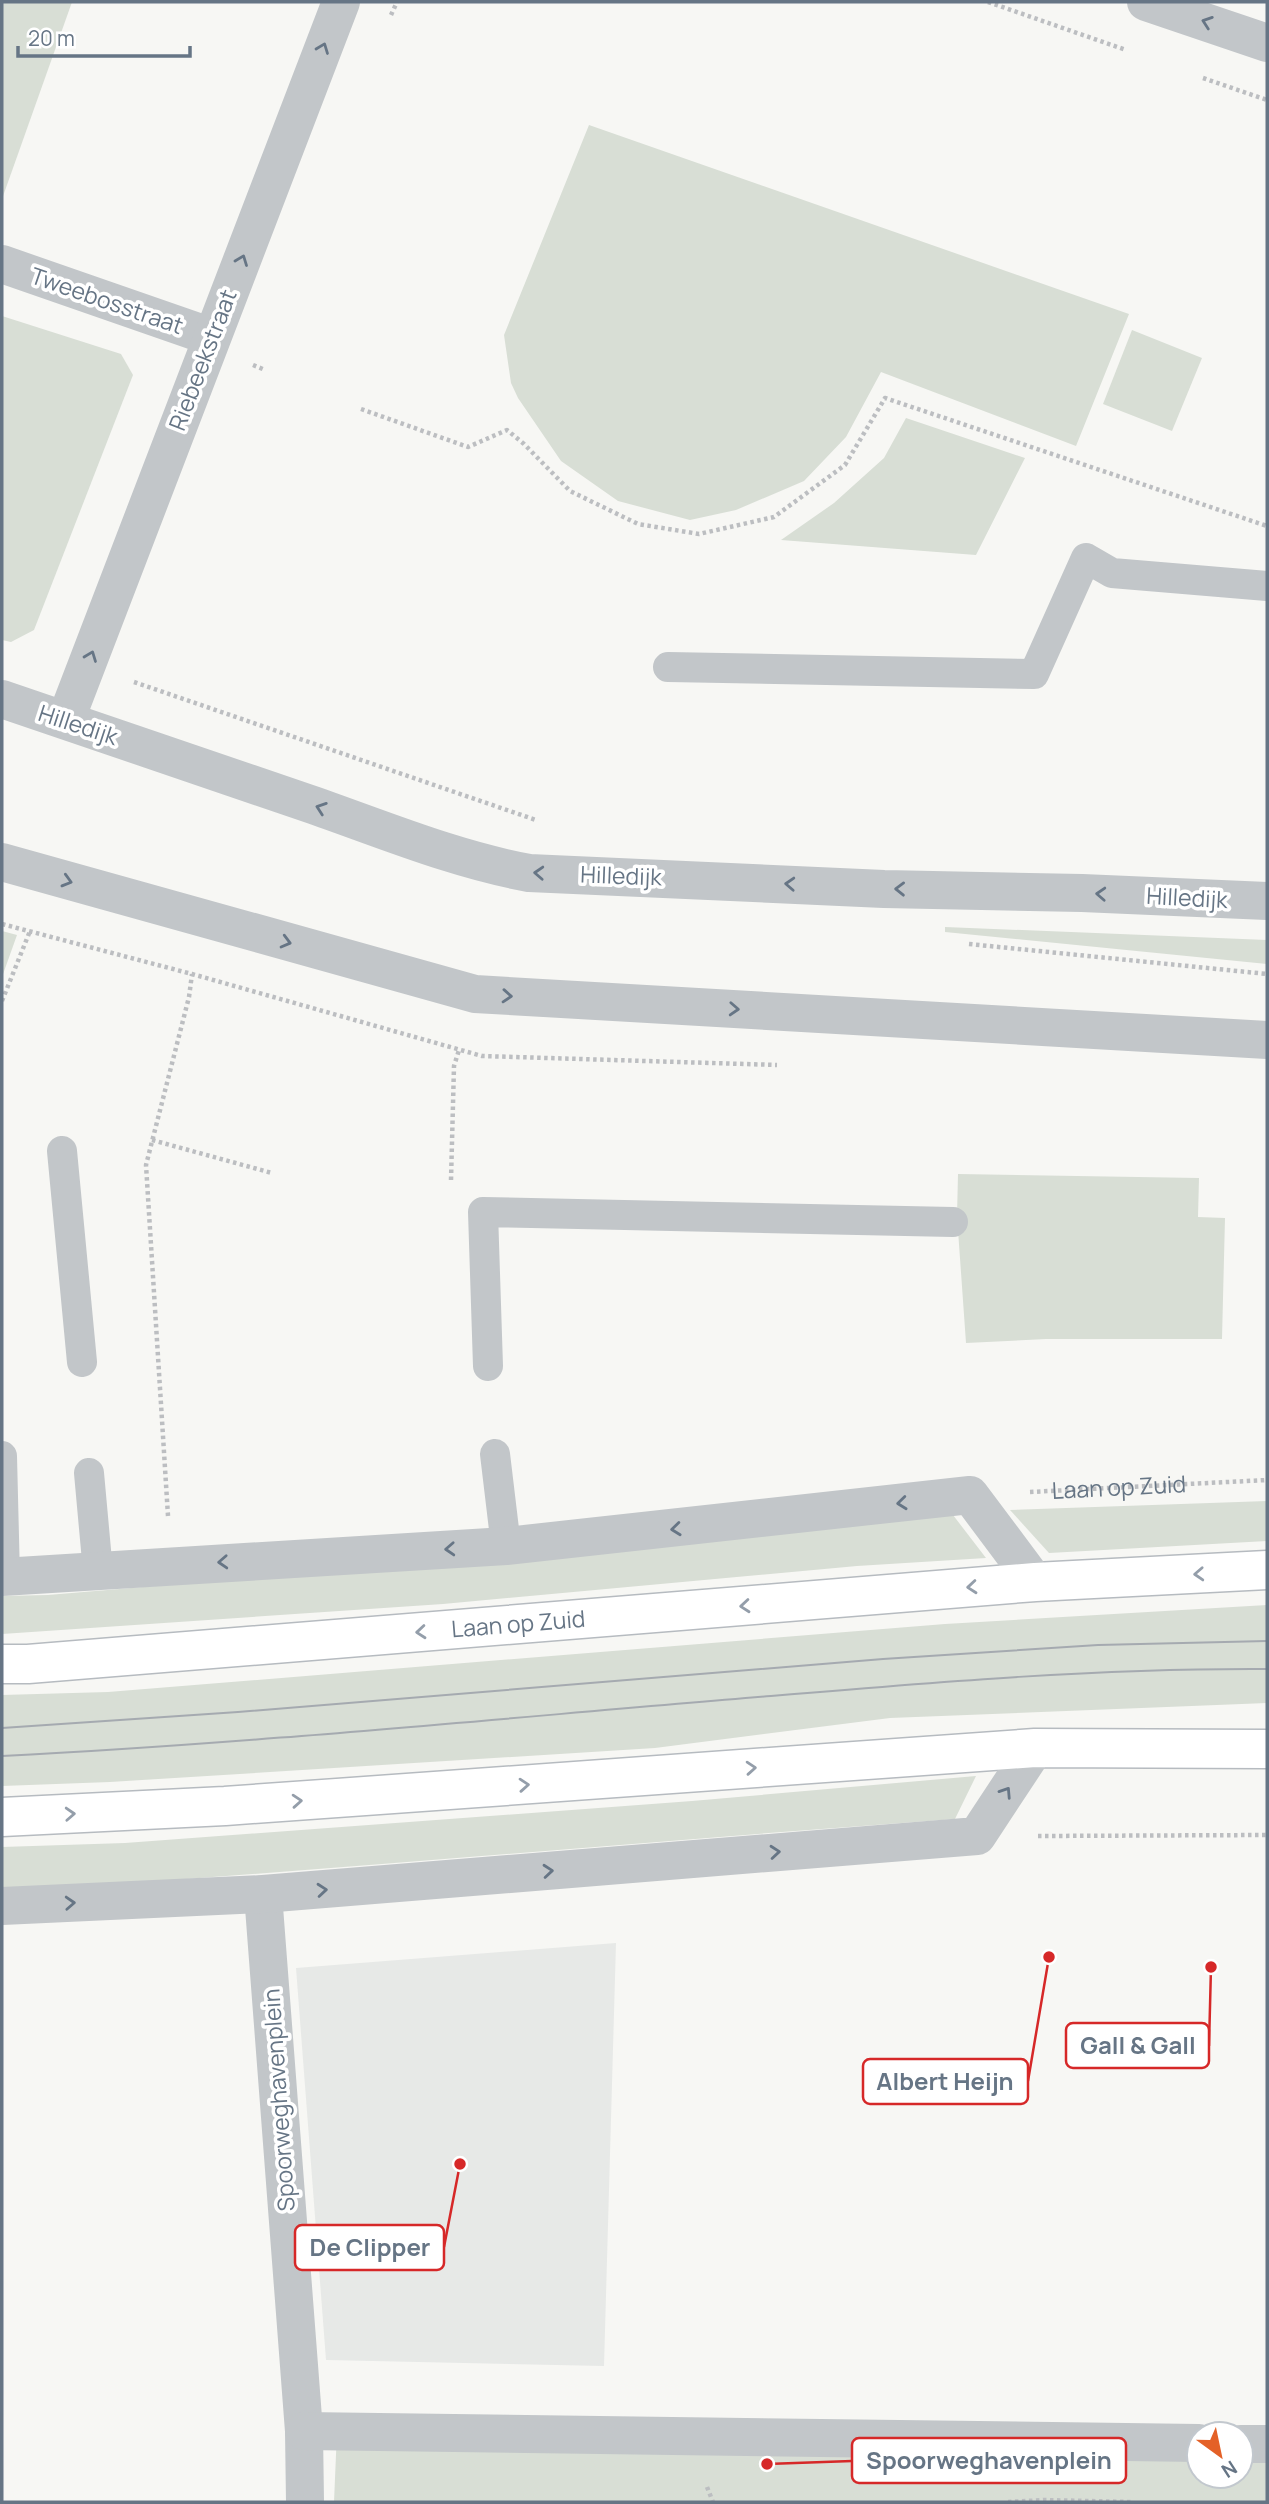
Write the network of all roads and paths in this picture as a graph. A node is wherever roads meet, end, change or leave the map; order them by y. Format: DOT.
graph roads {
  1 [pos="341,2"];
  2 [pos="1146,2"];
  3 [pos="1267,43"];
  4 [pos="2,264"];
  5 [pos="212,337"];
  6 [pos="252,365"];
  7 [pos="265,370"];
  8 [pos="361,409"];
  9 [pos="1267,526"];
  10 [pos="1267,586"];
  11 [pos="668,667"];
  12 [pos="127,680"];
  13 [pos="2,699"];
  14 [pos="66,719"];
  15 [pos="541,822"];
  16 [pos="2,862"];
  17 [pos="1267,901"];
  18 [pos="2,924"];
  19 [pos="957,943"];
  20 [pos="192,974"];
  21 [pos="1267,974"];
  22 [pos="2,1001"];
  23 [pos="1267,1040"];
  24 [pos="459,1050"];
  25 [pos="152,1140"];
  26 [pos="62,1151"];
  27 [pos="272,1173"];
  28 [pos="483,1212"];
  29 [pos="953,1222"];
  30 [pos="82,1362"];
  31 [pos="488,1366"];
  32 [pos="495,1454"];
  33 [pos="2,1456"];
  34 [pos="164,1468"];
  35 [pos="89,1473"];
  36 [pos="1267,1480"];
  37 [pos="970,1495"];
  38 [pos="506,1546"];
  39 [pos="1267,1570"];
  40 [pos="98,1572"];
  41 [pos="3,1577"];
  42 [pos="1035,1582"];
  43 [pos="2,1664"];
  44 [pos="1035,1748"];
  45 [pos="1267,1749"];
  46 [pos="2,1817"];
  47 [pos="1267,1835"];
  48 [pos="977,1836"];
  49 [pos="263,1894"];
  50 [pos="2,1906"];
  51 [pos="304,2431"];
  52 [pos="1185,2443"];
  53 [pos="304,2502"];
  54 [pos="1008,2502"];
  55 [pos="1131,2502"];
  5 -- 1 [label="street, Riebeekstraat, one-way"];
  3 -- 2 [label="street, one-way"];
  4 -- 5 [label="street, Tweebosstraat"];
  14 -- 5 [label="street, Riebeekstraat, one-way"];
  6 -- 7 [label="path"];
  8 -- 9 [label="path"];
  10 -- 11 [label="lane"];
  12 -- 15 [label="path"];
  13 -- 14 [label="street, Hilledijk"];
  17 -- 14 [label="street, Hilledijk, one-way"];
  16 -- 23 [label="street, one-way"];
  18 -- 22 [label="path"];
  19 -- 21 [label="path"];
  20 -- 25 [label="path"];
  24 -- 28 [label="path"];
  25 -- 27 [label="path"];
  25 -- 34 [label="path"];
  26 -- 30 [label="lane"];
  28 -- 29 [label="lane"];
  28 -- 31 [label="lane"];
  32 -- 38 [label="lane"];
  33 -- 41 [label="lane"];
  35 -- 40 [label="lane"];
  36 -- 37 [label="path, Laan op Zuid"];
  37 -- 38 [label="street, one-way"];
  37 -- 42 [label="street"];
  38 -- 40 [label="street, one-way"];
  39 -- 42 [label="main road, Laan op Zuid, one-way"];
  40 -- 41 [label="street"];
  42 -- 43 [label="main road, Laan op Zuid, one-way"];
  44 -- 45 [label="main road"];
  46 -- 44 [label="main road, one-way"];
  48 -- 44 [label="street, one-way"];
  47 -- 48 [label="path"];
  49 -- 48 [label="street, one-way"];
  50 -- 49 [label="street, one-way"];
  49 -- 51 [label="street, Spoorweghavenplein"];
  51 -- 52 [label="street"];
  51 -- 53 [label="street, Spoorweghavenplein"];
  54 -- 55 [label="path"];
}
